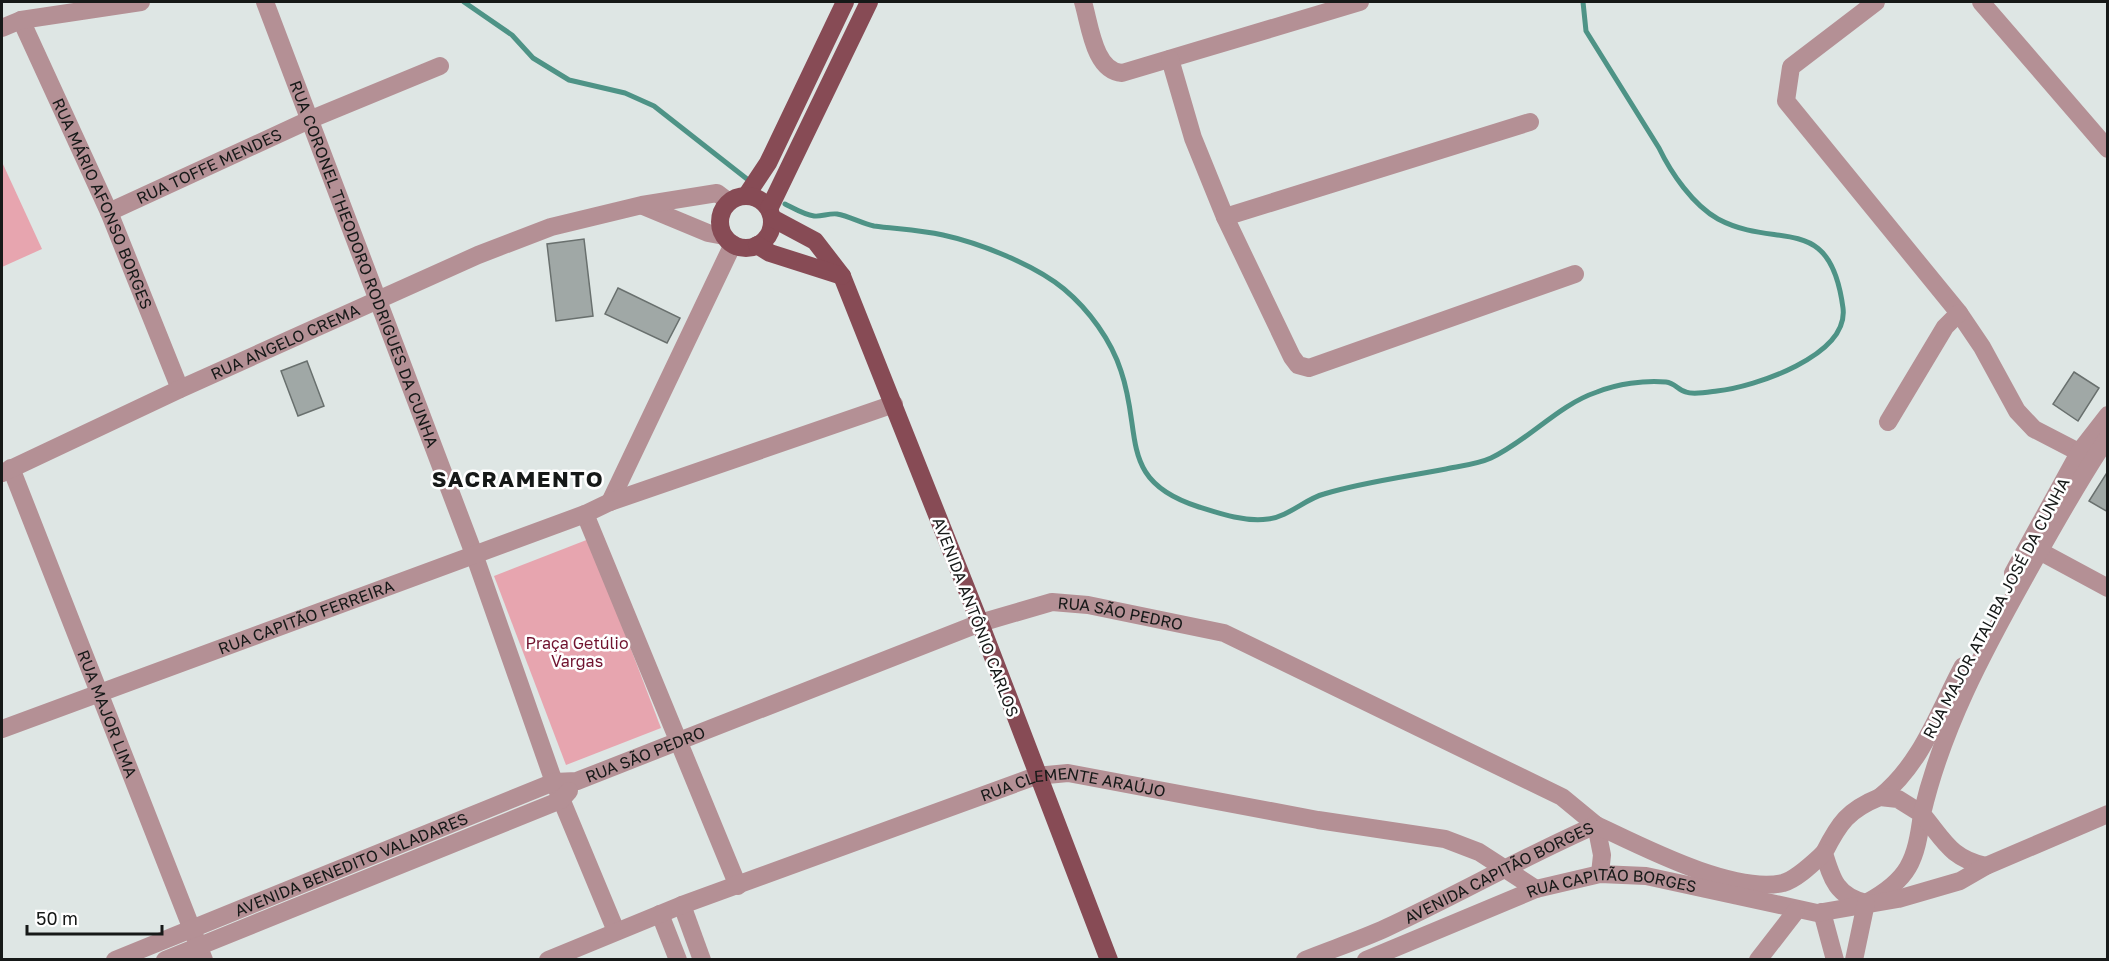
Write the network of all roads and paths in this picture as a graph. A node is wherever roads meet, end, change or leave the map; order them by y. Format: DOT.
graph roads {
  1 [pos="141,2"];
  2 [pos="265,2"];
  3 [pos="845,2"];
  4 [pos="868,2"];
  5 [pos="1083,2"];
  6 [pos="1360,2"];
  7 [pos="1876,2"];
  8 [pos="1981,2"];
  9 [pos="21,20"];
  10 [pos="2,28"];
  11 [pos="1170,59"];
  12 [pos="440,66"];
  13 [pos="309,120"];
  14 [pos="1530,122"];
  15 [pos="2108,149"];
  16 [pos="738,199"];
  17 [pos="642,205"];
  18 [pos="109,212"];
  19 [pos="771,214"];
  20 [pos="1226,217"];
  21 [pos="729,240"];
  22 [pos="757,245"];
  23 [pos="1575,274"];
  24 [pos="842,276"];
  25 [pos="378,298"];
  26 [pos="1959,313"];
  27 [pos="180,389"];
  28 [pos="894,404"];
  29 [pos="2108,415"];
  30 [pos="1888,422"];
  31 [pos="2108,437"];
  32 [pos="2086,455"];
  33 [pos="6,471"];
  34 [pos="610,502"];
  35 [pos="585,514"];
  36 [pos="2034,548"];
  37 [pos="474,554"];
  38 [pos="2108,588"];
  39 [pos="980,623"];
  40 [pos="99,693"];
  41 [pos="2,729"];
  42 [pos="678,740"];
  43 [pos="1036,776"];
  44 [pos="578,781"];
  45 [pos="554,782"];
  46 [pos="1880,797"];
  47 [pos="561,800"];
  48 [pos="1922,814"];
  49 [pos="2108,814"];
  50 [pos="1596,825"];
  51 [pos="1824,854"];
  52 [pos="1986,866"];
  53 [pos="1507,870"];
  54 [pos="1600,874"];
  55 [pos="738,886"];
  56 [pos="1536,889"];
  57 [pos="1866,903"];
  58 [pos="682,905"];
  59 [pos="1796,911"];
  60 [pos="1822,912"];
  61 [pos="660,914"];
  62 [pos="191,929"];
  63 [pos="616,931"];
  64 [pos="201,953"];
  65 [pos="115,960"];
  66 [pos="165,960"];
  67 [pos="548,960"];
  68 [pos="678,960"];
  69 [pos="702,960"];
  70 [pos="1109,960"];
  71 [pos="1305,960"];
  72 [pos="1366,960"];
  73 [pos="1758,960"];
  74 [pos="1835,960"];
  75 [pos="1854,960"];
  1 -- 9 [label="street"];
  2 -- 13 [label="street, RUA CORONEL THEODORO RODRIGUES DA CUNHA"];
  3 -- 16 [label="main road"];
  4 -- 19 [label="main road"];
  5 -- 11 [label="street"];
  6 -- 11 [label="street"];
  7 -- 26 [label="street"];
  8 -- 15 [label="street"];
  9 -- 10 [label="street"];
  9 -- 18 [label="street, RUA MÁRIO AFONSO BORGES"];
  11 -- 20 [label="street"];
  12 -- 13 [label="street, RUA TOFFE MENDES"];
  13 -- 18 [label="street, RUA TOFFE MENDES"];
  13 -- 25 [label="street, RUA CORONEL THEODORO RODRIGUES DA CUNHA"];
  14 -- 20 [label="street"];
  16 -- 17 [label="street, RUA ANGELO CREMA"];
  16 -- 19 [label="main road"];
  16 -- 21 [label="main road"];
  17 -- 21 [label="street"];
  17 -- 25 [label="street, RUA ANGELO CREMA"];
  18 -- 27 [label="street, RUA MÁRIO AFONSO BORGES"];
  19 -- 22 [label="main road"];
  19 -- 24 [label="main road, AVENIDA ANTÔNIO CARLOS"];
  20 -- 23 [label="street"];
  21 -- 22 [label="main road"];
  21 -- 34 [label="street"];
  22 -- 24 [label="main road"];
  24 -- 28 [label="main road, AVENIDA ANTÔNIO CARLOS"];
  25 -- 27 [label="street, RUA ANGELO CREMA"];
  25 -- 37 [label="street, RUA CORONEL THEODORO RODRIGUES DA CUNHA"];
  26 -- 30 [label="street"];
  26 -- 32 [label="street"];
  27 -- 33 [label="street, RUA ANGELO CREMA"];
  28 -- 34 [label="street, RUA CAPITÃO FERREIRA"];
  28 -- 39 [label="main road, AVENIDA ANTÔNIO CARLOS"];
  29 -- 32 [label="street, RUA MAJOR ATALIBA JOSÉ DA CUNHA"];
  31 -- 32 [label="street, RUA MAJOR ATALIBA JOSÉ DA CUNHA"];
  32 -- 36 [label="street, RUA MAJOR ATALIBA JOSÉ DA CUNHA"];
  33 -- 40 [label="street, RUA MAJOR LIMA"];
  34 -- 35 [label="street, RUA CAPITÃO FERREIRA"];
  35 -- 37 [label="street, RUA CAPITÃO FERREIRA"];
  35 -- 42 [label="street"];
  36 -- 38 [label="street"];
  36 -- 46 [label="street, RUA MAJOR ATALIBA JOSÉ DA CUNHA"];
  36 -- 48 [label="street, RUA MAJOR ATALIBA JOSÉ DA CUNHA"];
  37 -- 40 [label="street, RUA CAPITÃO FERREIRA"];
  37 -- 45 [label="street, RUA CORONEL THEODORO RODRIGUES DA CUNHA"];
  39 -- 42 [label="street, RUA SÃO PEDRO"];
  39 -- 43 [label="main road, AVENIDA ANTÔNIO CARLOS"];
  39 -- 50 [label="street, RUA SÃO PEDRO"];
  40 -- 41 [label="street, RUA CAPITÃO FERREIRA"];
  40 -- 62 [label="street, RUA MAJOR LIMA"];
  42 -- 44 [label="street, RUA SÃO PEDRO"];
  42 -- 55 [label="street"];
  43 -- 53 [label="street, RUA CLEMENTE ARAÚJO"];
  43 -- 55 [label="street, RUA CLEMENTE ARAÚJO"];
  43 -- 70 [label="main road, AVENIDA ANTÔNIO CARLOS"];
  44 -- 45 [label="street, RUA SÃO PEDRO"];
  44 -- 47 [label="street, RUA SÃO PEDRO"];
  45 -- 47 [label="street, RUA CORONEL THEODORO RODRIGUES DA CUNHA"];
  45 -- 62 [label="street, AVENIDA BENEDITO VALADARES"];
  46 -- 48 [label="street"];
  46 -- 51 [label="street"];
  47 -- 63 [label="street, RUA CORONEL THEODORO RODRIGUES DA CUNHA"];
  47 -- 64 [label="street, AVENIDA BENEDITO VALADARES"];
  48 -- 52 [label="street"];
  48 -- 57 [label="street"];
  49 -- 52 [label="street, RUA CAPITÃO BORGES"];
  50 -- 51 [label="street, AVENIDA CAPITÃO BORGES"];
  50 -- 53 [label="street, AVENIDA CAPITÃO BORGES"];
  50 -- 54 [label="street"];
  51 -- 57 [label="street"];
  52 -- 57 [label="street, RUA CAPITÃO BORGES"];
  53 -- 56 [label="street, RUA CLEMENTE ARAÚJO"];
  53 -- 71 [label="street, AVENIDA CAPITÃO BORGES"];
  54 -- 56 [label="street, RUA CAPITÃO BORGES"];
  54 -- 59 [label="street, RUA CAPITÃO BORGES"];
  55 -- 58 [label="street, RUA CLEMENTE ARAÚJO"];
  56 -- 72 [label="street, RUA CAPITÃO BORGES"];
  57 -- 60 [label="street, RUA CAPITÃO BORGES"];
  57 -- 75 [label="street"];
  58 -- 61 [label="street, RUA CLEMENTE ARAÚJO"];
  58 -- 69 [label="street"];
  59 -- 60 [label="street, RUA CAPITÃO BORGES"];
  59 -- 73 [label="street"];
  60 -- 74 [label="street"];
  61 -- 63 [label="street, RUA CLEMENTE ARAÚJO"];
  61 -- 68 [label="street"];
  62 -- 64 [label="street, RUA MAJOR LIMA"];
  62 -- 65 [label="street, AVENIDA BENEDITO VALADARES"];
  63 -- 67 [label="street, RUA CLEMENTE ARAÚJO"];
  64 -- 66 [label="street, AVENIDA BENEDITO VALADARES"];
}
